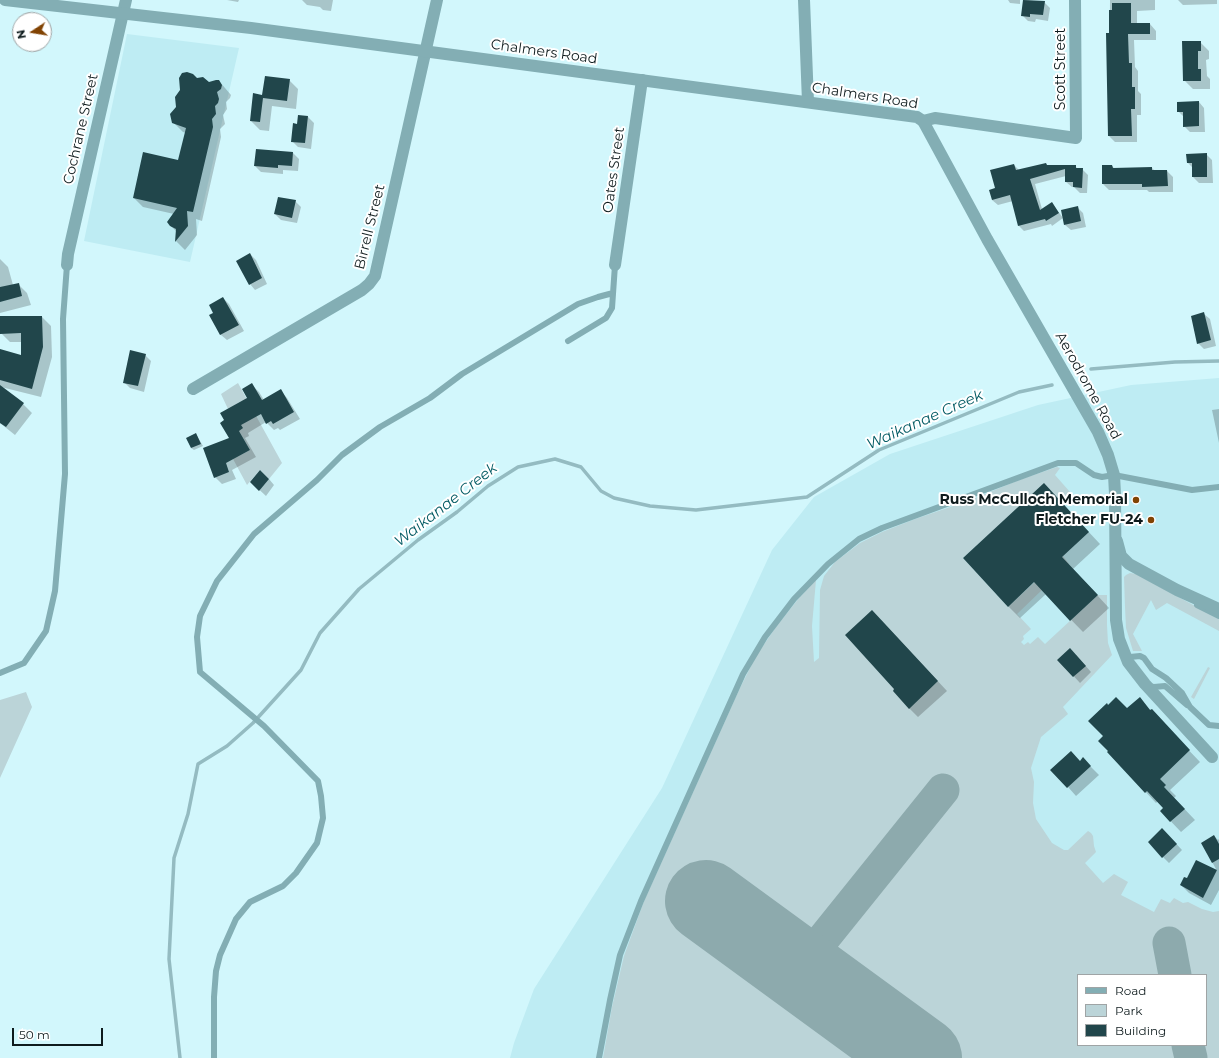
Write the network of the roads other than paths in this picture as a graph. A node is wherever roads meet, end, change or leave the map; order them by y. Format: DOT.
graph roads {
  1 [pos="6,0"];
  2 [pos="126,0"];
  3 [pos="436,0"];
  4 [pos="804,0"];
  5 [pos="1075,0"];
  6 [pos="123,13"];
  7 [pos="425,51"];
  8 [pos="642,80"];
  9 [pos="808,102"];
  10 [pos="923,121"];
  11 [pos="1076,138"];
  12 [pos="615,265"];
  13 [pos="67,266"];
  14 [pos="613,293"];
  15 [pos="568,341"];
  16 [pos="193,389"];
  17 [pos="1114,475"];
  18 [pos="1219,487"];
  19 [pos="1115,528"];
  20 [pos="1177,590"];
  21 [pos="1219,609"];
  22 [pos="1219,616"];
  23 [pos="1122,650"];
  24 [pos="0,673"];
  25 [pos="1144,684"];
  26 [pos="1190,707"];
  27 [pos="1219,726"];
  28 [pos="1215,759"];
  29 [pos="214,1058"];
  30 [pos="599,1058"];
  1 -- 6 [label="street, Chalmers Road"];
  2 -- 6 [label="street, Cochrane Street"];
  3 -- 7 [label="street, Birrell Street"];
  4 -- 9 [label="street"];
  5 -- 11 [label="street, Scott Street"];
  6 -- 7 [label="street, Chalmers Road"];
  6 -- 13 [label="street, Cochrane Street"];
  7 -- 8 [label="street, Chalmers Road"];
  7 -- 16 [label="street, Birrell Street"];
  8 -- 9 [label="street, Chalmers Road"];
  8 -- 12 [label="street, Oates Street"];
  9 -- 10 [label="street, Chalmers Road"];
  10 -- 11 [label="street, Chalmers Road"];
  10 -- 17 [label="street, Aerodrome Road"];
  12 -- 14 [label="lane"];
  13 -- 24 [label="lane"];
  14 -- 15 [label="lane"];
  14 -- 29 [label="lane"];
  17 -- 18 [label="lane"];
  17 -- 19 [label="street, Aerodrome Road"];
  17 -- 30 [label="lane"];
  19 -- 20 [label="street"];
  19 -- 23 [label="street, Aerodrome Road"];
  20 -- 21 [label="street"];
  20 -- 22 [label="lane"];
  23 -- 25 [label="street, Aerodrome Road"];
  23 -- 26 [label="lane"];
  25 -- 26 [label="lane"];
  25 -- 28 [label="street, Aerodrome Road"];
  26 -- 27 [label="lane"];
}
